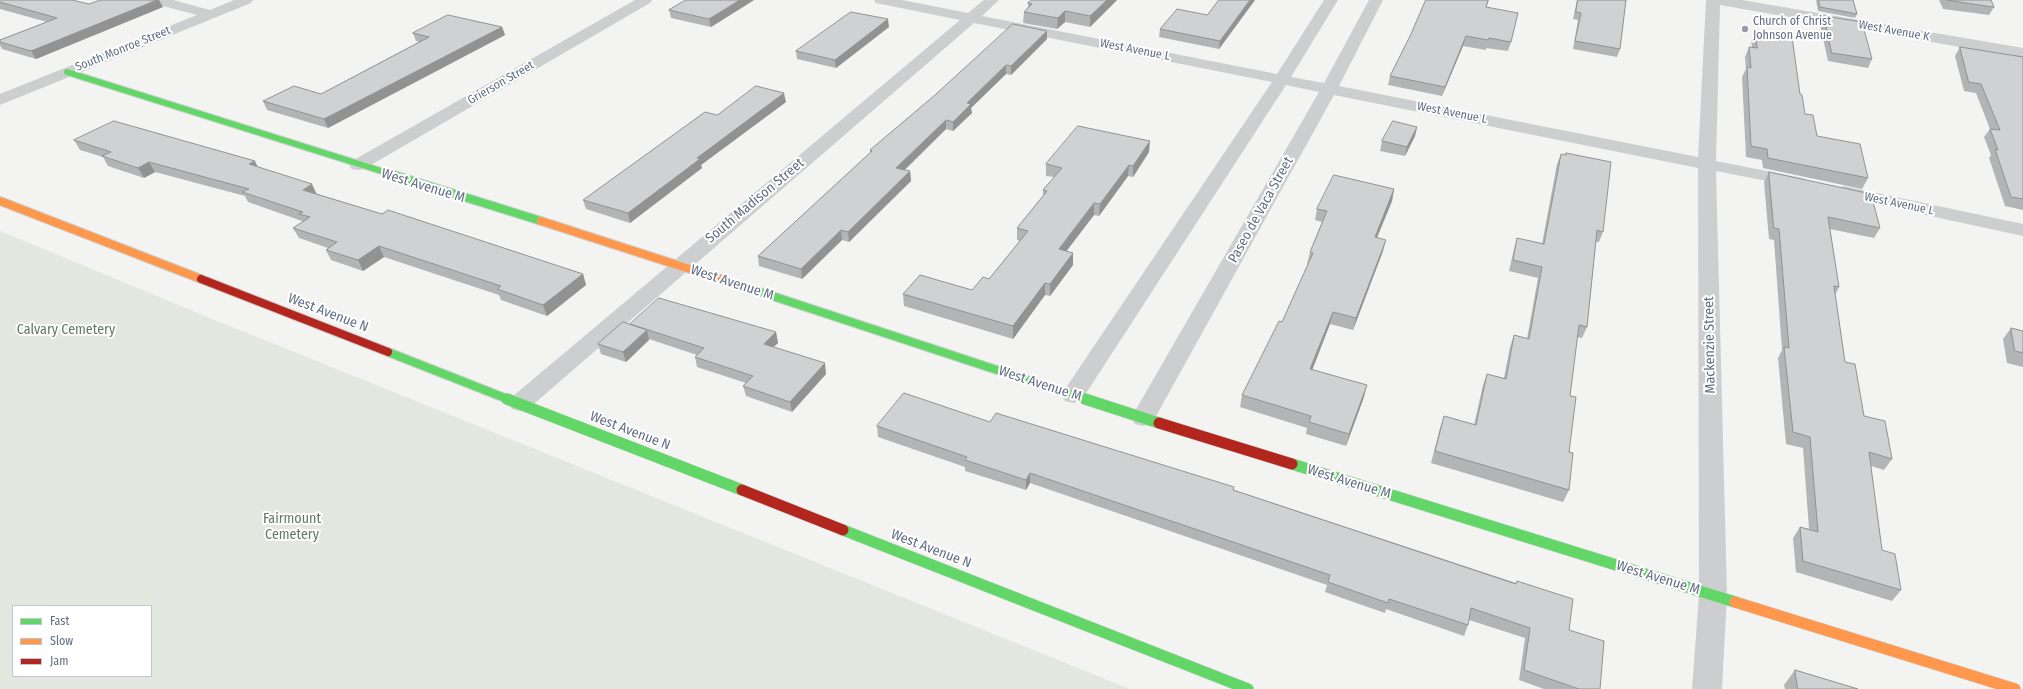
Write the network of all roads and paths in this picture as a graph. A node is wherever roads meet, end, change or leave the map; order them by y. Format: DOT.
graph roads {
  1 [pos="157,0"];
  2 [pos="246,0"];
  3 [pos="645,0"];
  4 [pos="881,0"];
  5 [pos="992,0"];
  6 [pos="1331,0"];
  7 [pos="1376,0"];
  8 [pos="1713,0"];
  9 [pos="1718,0"];
  10 [pos="210,14"];
  11 [pos="970,18"];
  12 [pos="2023,53"];
  13 [pos="67,72"];
  14 [pos="1282,80"];
  15 [pos="1329,89"];
  16 [pos="0,100"];
  17 [pos="1707,163"];
  18 [pos="358,165"];
  19 [pos="0,201"];
  20 [pos="2023,230"];
  21 [pos="679,265"];
  22 [pos="1073,395"];
  23 [pos="520,403"];
  24 [pos="1143,418"];
  25 [pos="1713,595"];
  26 [pos="1248,689"];
  27 [pos="1707,689"];
  28 [pos="2015,689"];
  1 -- 10 [label="street"];
  2 -- 10 [label="street, South Monroe Street"];
  3 -- 18 [label="street, Grierson Street"];
  4 -- 11 [label="street, West Avenue L"];
  5 -- 11 [label="street, South Madison Street"];
  6 -- 14 [label="street"];
  7 -- 15 [label="street, Paseo de Vaca Street"];
  8 -- 17 [label="street, Mackenzie Street"];
  9 -- 12 [label="street, West Avenue K"];
  10 -- 13 [label="street, South Monroe Street"];
  11 -- 14 [label="street, West Avenue L"];
  11 -- 21 [label="street, South Madison Street"];
  13 -- 16 [label="street, South Monroe Street"];
  13 -- 18 [label="street, West Avenue M"];
  14 -- 15 [label="street, West Avenue L"];
  14 -- 22 [label="street"];
  15 -- 17 [label="street, West Avenue L"];
  15 -- 24 [label="street, Paseo de Vaca Street"];
  17 -- 20 [label="street, West Avenue L"];
  17 -- 25 [label="street, Mackenzie Street"];
  18 -- 21 [label="street, West Avenue M"];
  19 -- 23 [label="street, West Avenue N"];
  21 -- 22 [label="street, West Avenue M"];
  21 -- 23 [label="street, South Madison Street"];
  22 -- 24 [label="street, West Avenue M"];
  23 -- 26 [label="street, West Avenue N"];
  24 -- 25 [label="street, West Avenue M"];
  25 -- 27 [label="street, Mackenzie Street"];
  25 -- 28 [label="street, West Avenue M"];
}
